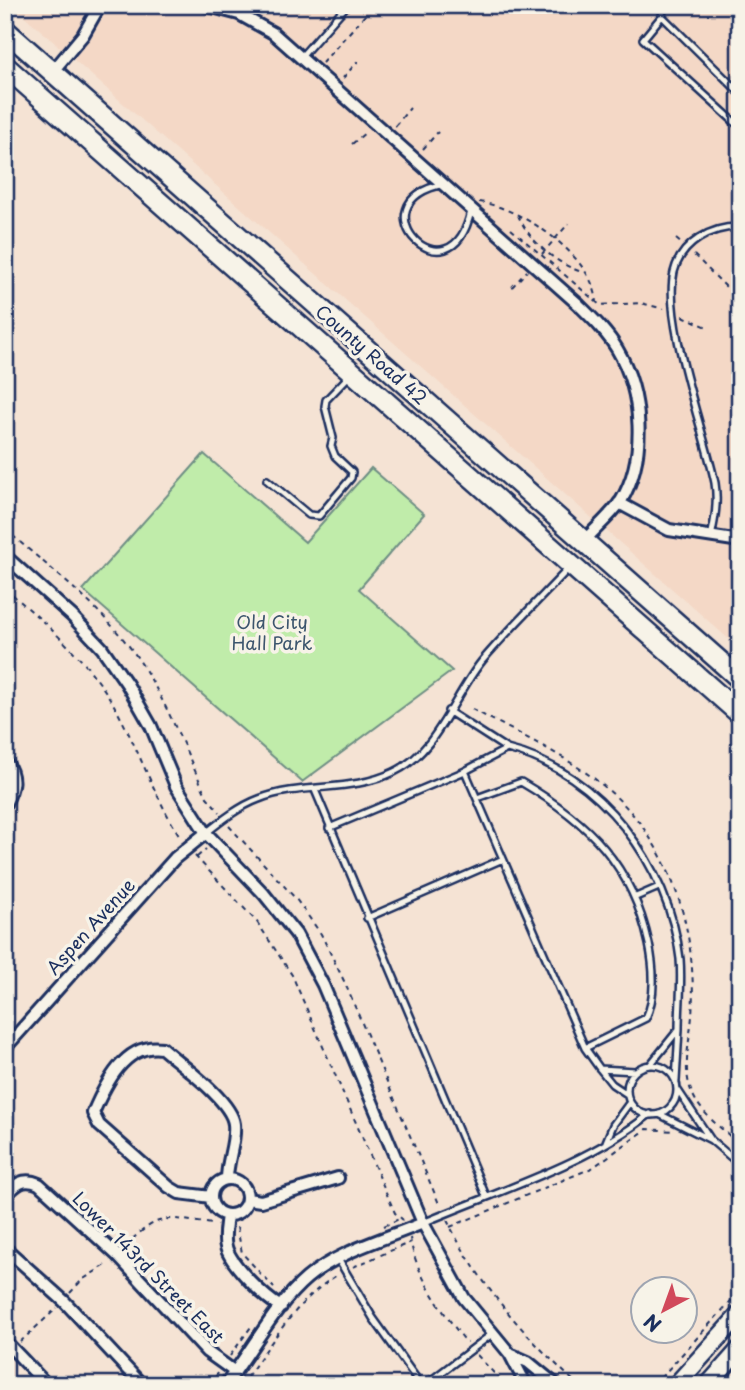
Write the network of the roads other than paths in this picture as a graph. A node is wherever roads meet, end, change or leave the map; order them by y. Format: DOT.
graph roads {
  1 [pos="100,5"];
  2 [pos="205,5"];
  3 [pos="347,5"];
  4 [pos="664,5"];
  5 [pos="662,16"];
  6 [pos="5,30"];
  7 [pos="5,47"];
  8 [pos="300,57"];
  9 [pos="5,66"];
  10 [pos="53,71"];
  11 [pos="36,92"];
  12 [pos="740,93"];
  13 [pos="740,127"];
  14 [pos="444,184"];
  15 [pos="472,209"];
  16 [pos="740,227"];
  17 [pos="243,240"];
  18 [pos="353,372"];
  19 [pos="382,398"];
  20 [pos="267,480"];
  21 [pos="620,503"];
  22 [pos="711,537"];
  23 [pos="584,541"];
  24 [pos="740,541"];
  25 [pos="5,556"];
  26 [pos="571,566"];
  27 [pos="740,678"];
  28 [pos="740,687"];
  29 [pos="448,711"];
  30 [pos="740,714"];
  31 [pos="507,749"];
  32 [pos="5,760"];
  33 [pos="465,771"];
  34 [pos="315,790"];
  35 [pos="477,798"];
  36 [pos="5,804"];
  37 [pos="329,828"];
  38 [pos="206,833"];
  39 [pos="503,859"];
  40 [pos="659,887"];
  41 [pos="636,897"];
  42 [pos="367,918"];
  43 [pos="679,1029"];
  44 [pos="5,1048"];
  45 [pos="585,1048"];
  46 [pos="650,1065"];
  47 [pos="600,1069"];
  48 [pos="635,1071"];
  49 [pos="676,1081"];
  50 [pos="677,1089"];
  51 [pos="627,1094"];
  52 [pos="630,1102"];
  53 [pos="650,1114"];
  54 [pos="659,1114"];
  55 [pos="711,1140"];
  56 [pos="606,1142"];
  57 [pos="740,1165"];
  58 [pos="338,1178"];
  59 [pos="227,1179"];
  60 [pos="5,1196"];
  61 [pos="486,1196"];
  62 [pos="211,1197"];
  63 [pos="247,1199"];
  64 [pos="223,1222"];
  65 [pos="423,1223"];
  66 [pos="5,1248"];
  67 [pos="338,1259"];
  68 [pos="281,1307"];
  69 [pos="740,1314"];
  70 [pos="493,1333"];
  71 [pos="10,1345"];
  72 [pos="740,1349"];
  73 [pos="510,1354"];
  74 [pos="235,1372"];
  75 [pos="47,1385"];
  76 [pos="142,1385"];
  77 [pos="225,1385"];
  78 [pos="423,1385"];
  79 [pos="526,1385"];
  80 [pos="556,1385"];
  81 [pos="677,1385"];
  82 [pos="708,1385"];
  1 -- 10 [label="street"];
  2 -- 8 [label="street"];
  3 -- 8 [label="lane"];
  4 -- 5 [label="lane"];
  5 -- 12 [label="lane"];
  5 -- 13 [label="lane"];
  6 -- 10 [label="highway, County Road 42"];
  7 -- 10 [label="highway"];
  8 -- 14 [label="street"];
  9 -- 11 [label="highway, County Road 42"];
  10 -- 17 [label="highway, County Road 42"];
  11 -- 17 [label="highway"];
  11 -- 18 [label="highway, County Road 42"];
  14 -- 15 [label="street"];
  14 -- 15 [label="lane"];
  15 -- 21 [label="street"];
  16 -- 22 [label="lane"];
  17 -- 23 [label="highway, County Road 42"];
  18 -- 19 [label="highway, County Road 42"];
  18 -- 20 [label="lane"];
  19 -- 23 [label="highway"];
  19 -- 26 [label="highway, County Road 42"];
  21 -- 22 [label="street"];
  21 -- 23 [label="street"];
  22 -- 24 [label="street"];
  23 -- 27 [label="highway, County Road 42"];
  25 -- 38 [label="street"];
  26 -- 28 [label="highway"];
  26 -- 29 [label="lane"];
  26 -- 30 [label="highway, County Road 42"];
  29 -- 31 [label="lane"];
  29 -- 34 [label="lane"];
  31 -- 33 [label="lane"];
  31 -- 40 [label="lane"];
  32 -- 36 [label="street"];
  33 -- 35 [label="lane"];
  33 -- 37 [label="lane"];
  34 -- 37 [label="lane"];
  34 -- 38 [label="lane"];
  35 -- 39 [label="lane"];
  35 -- 41 [label="lane"];
  37 -- 42 [label="lane"];
  38 -- 44 [label="street, Aspen Avenue"];
  38 -- 65 [label="street"];
  39 -- 42 [label="lane"];
  39 -- 45 [label="lane"];
  40 -- 41 [label="lane"];
  40 -- 43 [label="lane"];
  41 -- 45 [label="lane"];
  42 -- 61 [label="lane"];
  43 -- 46 [label="lane"];
  43 -- 49 [label="lane"];
  45 -- 47 [label="lane"];
  46 -- 48 [label="lane"];
  46 -- 49 [label="lane"];
  47 -- 48 [label="lane"];
  47 -- 51 [label="lane"];
  48 -- 51 [label="lane"];
  49 -- 50 [label="lane"];
  50 -- 54 [label="lane"];
  50 -- 55 [label="lane"];
  51 -- 52 [label="lane"];
  52 -- 53 [label="lane"];
  52 -- 56 [label="lane"];
  53 -- 54 [label="lane"];
  53 -- 56 [label="lane"];
  54 -- 55 [label="lane"];
  55 -- 57 [label="lane"];
  56 -- 61 [label="lane"];
  58 -- 63 [label="street"];
  59 -- 62 [label="street"];
  59 -- 62 [label="street"];
  59 -- 63 [label="street"];
  60 -- 74 [label="street, Lower 143rd Street East"];
  61 -- 65 [label="lane"];
  62 -- 64 [label="street"];
  63 -- 64 [label="street"];
  64 -- 68 [label="street"];
  65 -- 67 [label="street"];
  65 -- 70 [label="street"];
  66 -- 76 [label="street"];
  67 -- 68 [label="street"];
  67 -- 78 [label="lane"];
  68 -- 74 [label="street"];
  69 -- 81 [label="street"];
  70 -- 73 [label="street"];
  70 -- 78 [label="lane"];
  71 -- 75 [label="street"];
  72 -- 82 [label="street"];
  73 -- 79 [label="street"];
  73 -- 80 [label="street"];
  74 -- 77 [label="street"];
}
